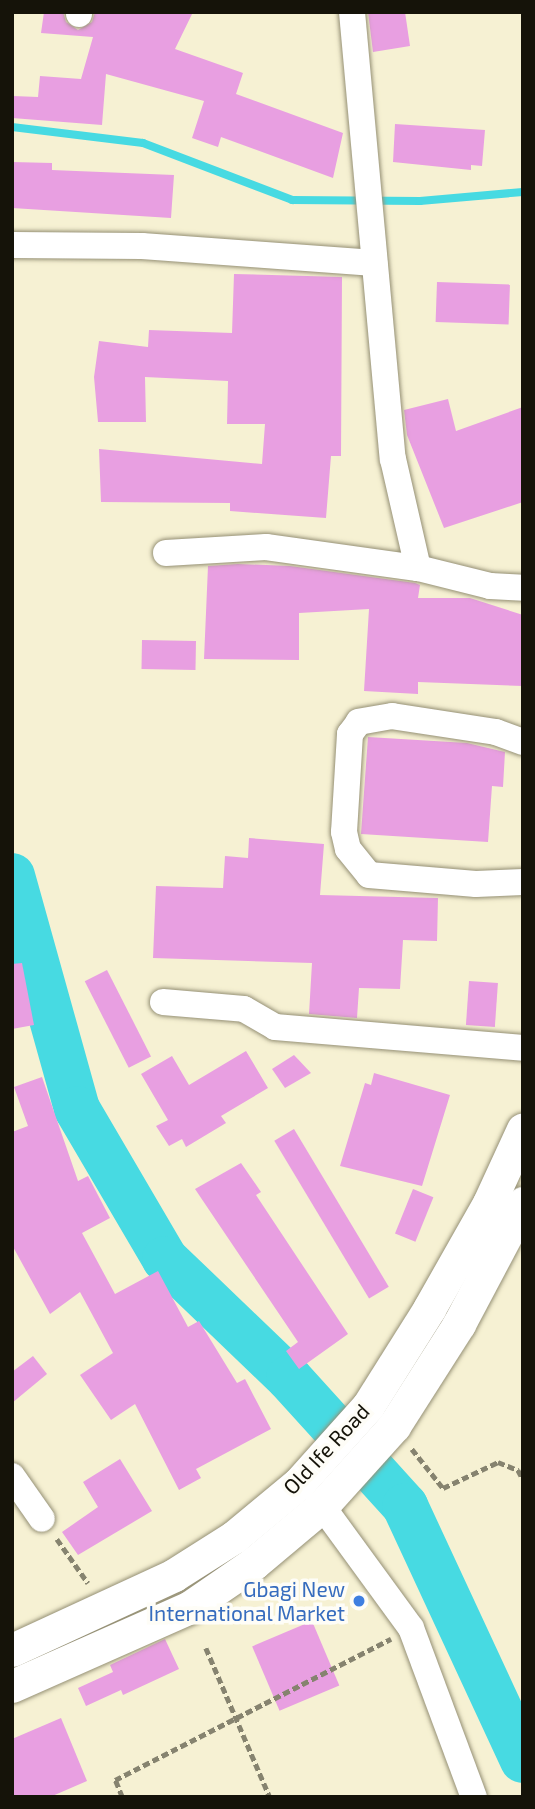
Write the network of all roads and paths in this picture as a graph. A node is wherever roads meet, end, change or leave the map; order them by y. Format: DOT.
graph roads {
  1 [pos="352,12"];
  2 [pos="12,245"];
  3 [pos="374,263"];
  4 [pos="166,553"];
  5 [pos="418,568"];
  6 [pos="523,588"];
  7 [pos="523,741"];
  8 [pos="523,882"];
  9 [pos="163,1002"];
  10 [pos="523,1048"];
  11 [pos="523,1129"];
  12 [pos="520,1214"];
  13 [pos="394,1426"];
  14 [pos="348,1429"];
  15 [pos="12,1476"];
  16 [pos="523,1479"];
  17 [pos="322,1506"];
  18 [pos="42,1519"];
  19 [pos="174,1575"];
  20 [pos="190,1607"];
  21 [pos="107,1610"];
  22 [pos="411,1628"];
  23 [pos="206,1648"];
  24 [pos="12,1650"];
  25 [pos="12,1686"];
  26 [pos="237,1721"];
  27 [pos="122,1797"];
  28 [pos="270,1797"];
  29 [pos="474,1797"];
  1 -- 3 [label="street"];
  2 -- 3 [label="street"];
  3 -- 5 [label="street"];
  4 -- 5 [label="street"];
  5 -- 6 [label="street"];
  7 -- 8 [label="street"];
  9 -- 10 [label="street"];
  11 -- 14 [label="main road, Old Ife Road"];
  12 -- 13 [label="main road, Old Ife Road"];
  13 -- 14 [label="main road"];
  13 -- 16 [label="path"];
  13 -- 17 [label="main road, Old Ife Road"];
  14 -- 19 [label="main road, Old Ife Road"];
  15 -- 18 [label="street"];
  17 -- 20 [label="main road, Old Ife Road"];
  17 -- 22 [label="street"];
  18 -- 21 [label="path"];
  19 -- 20 [label="main road"];
  19 -- 21 [label="main road, Old Ife Road"];
  20 -- 25 [label="main road, Old Ife Road"];
  21 -- 24 [label="main road, Old Ife Road"];
  22 -- 26 [label="path"];
  22 -- 29 [label="street"];
  23 -- 26 [label="path"];
  26 -- 27 [label="path"];
  26 -- 28 [label="path"];
}
